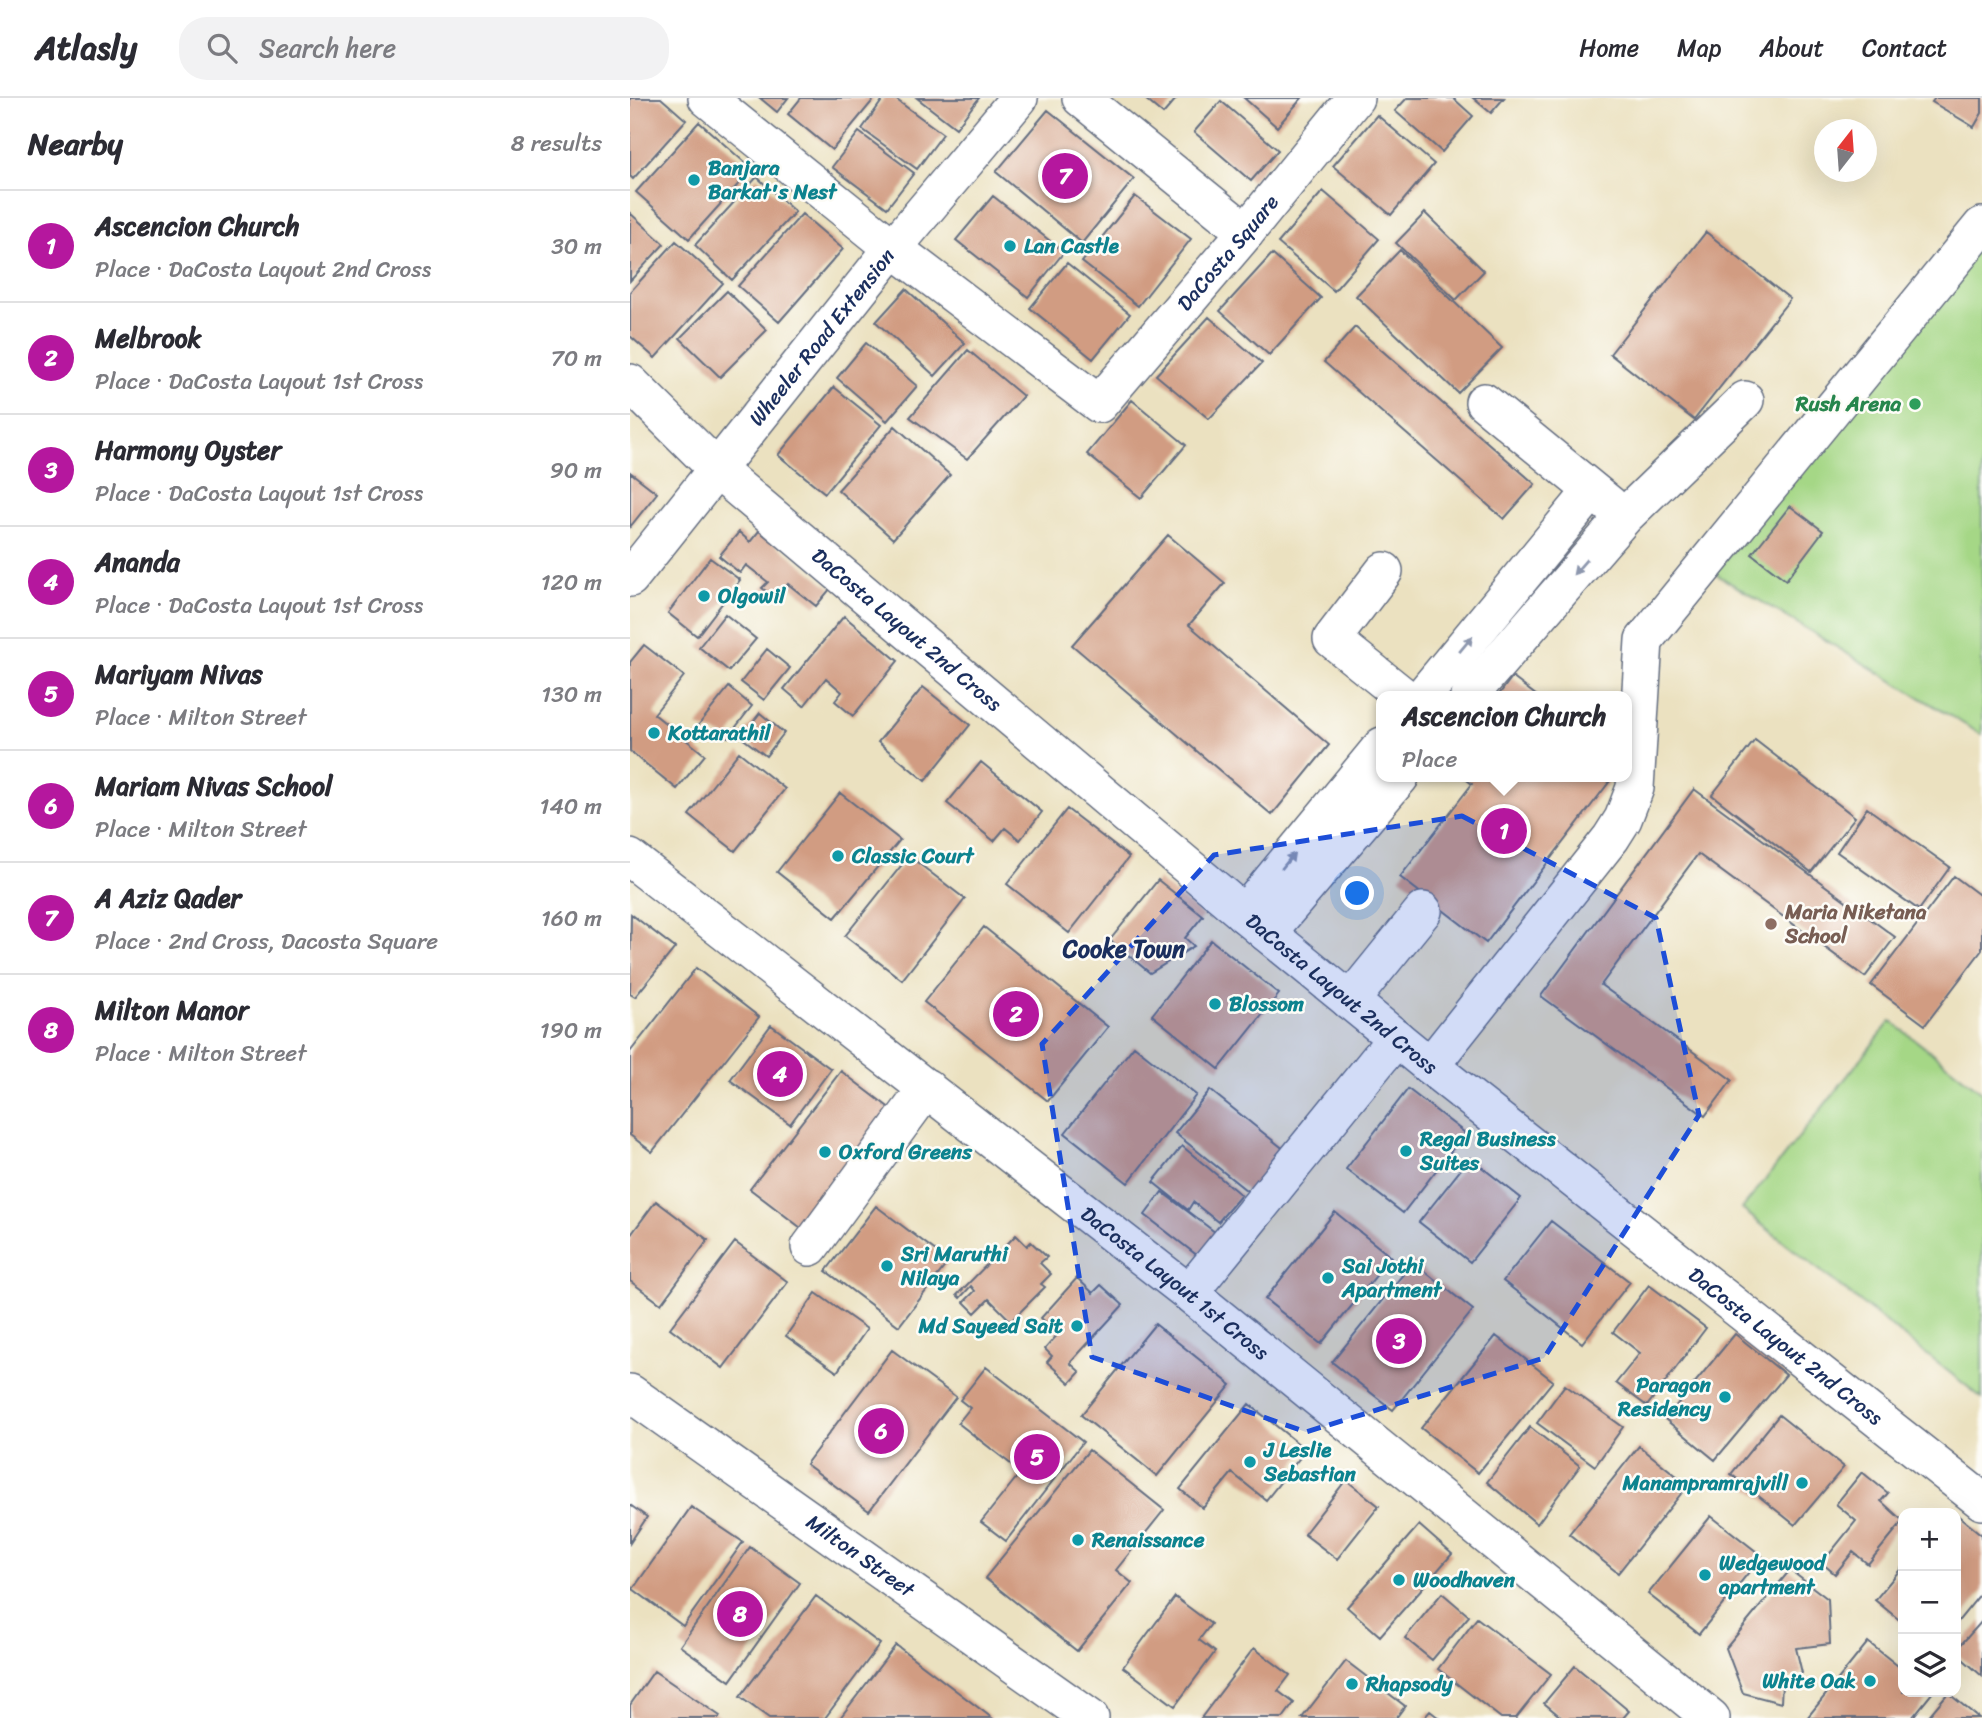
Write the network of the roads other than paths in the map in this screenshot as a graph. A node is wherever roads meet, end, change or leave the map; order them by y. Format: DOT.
graph roads {
  1 [pos="707,98"];
  2 [pos="1019,98"];
  3 [pos="1081,98"];
  4 [pos="1355,98"];
  5 [pos="1982,226"];
  6 [pos="1246,232"];
  7 [pos="893,248"];
  8 [pos="630,383"];
  9 [pos="1745,400"];
  10 [pos="1484,402"];
  11 [pos="717,469"];
  12 [pos="1592,491"];
  13 [pos="1625,516"];
  14 [pos="1384,572"];
  15 [pos="630,578"];
  16 [pos="1397,691"];
  17 [pos="1427,691"];
  18 [pos="1473,691"];
  19 [pos="1376,753"];
  20 [pos="1395,782"];
  21 [pos="630,858"];
  22 [pos="1423,911"];
  23 [pos="1256,923"];
  24 [pos="1350,1001"];
  25 [pos="1396,1038"];
  26 [pos="1430,1066"];
  27 [pos="927,1088"];
  28 [pos="810,1247"];
  29 [pos="1189,1293"];
  30 [pos="630,1393"];
  31 [pos="1982,1501"];
  32 [pos="1090,1718"];
  33 [pos="1711,1718"];
  1 -- 7 [label="street"];
  2 -- 7 [label="street, Wheeler Road Extension"];
  3 -- 6 [label="street"];
  4 -- 6 [label="street, DaCosta Square"];
  5 -- 26 [label="street"];
  6 -- 7 [label="street, DaCosta Square"];
  7 -- 11 [label="street, Wheeler Road Extension"];
  8 -- 11 [label="street, DaCosta Layout 2nd Cross"];
  9 -- 13 [label="street"];
  10 -- 12 [label="street"];
  11 -- 15 [label="street, Wheeler Road Extension"];
  11 -- 23 [label="street, DaCosta Layout 2nd Cross"];
  12 -- 13 [label="street"];
  17 -- 12 [label="street, one-way"];
  13 -- 18 [label="street, one-way"];
  14 -- 16 [label="street"];
  23 -- 19 [label="street, one-way"];
  20 -- 23 [label="street"];
  21 -- 27 [label="street, DaCosta Layout 1st Cross"];
  22 -- 24 [label="street"];
  23 -- 24 [label="street, DaCosta Layout 2nd Cross"];
  24 -- 25 [label="street, DaCosta Layout 2nd Cross"];
  25 -- 26 [label="street, DaCosta Layout 2nd Cross"];
  25 -- 29 [label="street"];
  26 -- 31 [label="street, DaCosta Layout 2nd Cross"];
  27 -- 28 [label="street"];
  27 -- 29 [label="street, DaCosta Layout 1st Cross"];
  29 -- 33 [label="street, DaCosta Layout 1st Cross"];
  30 -- 32 [label="street, Milton Street"];
}
